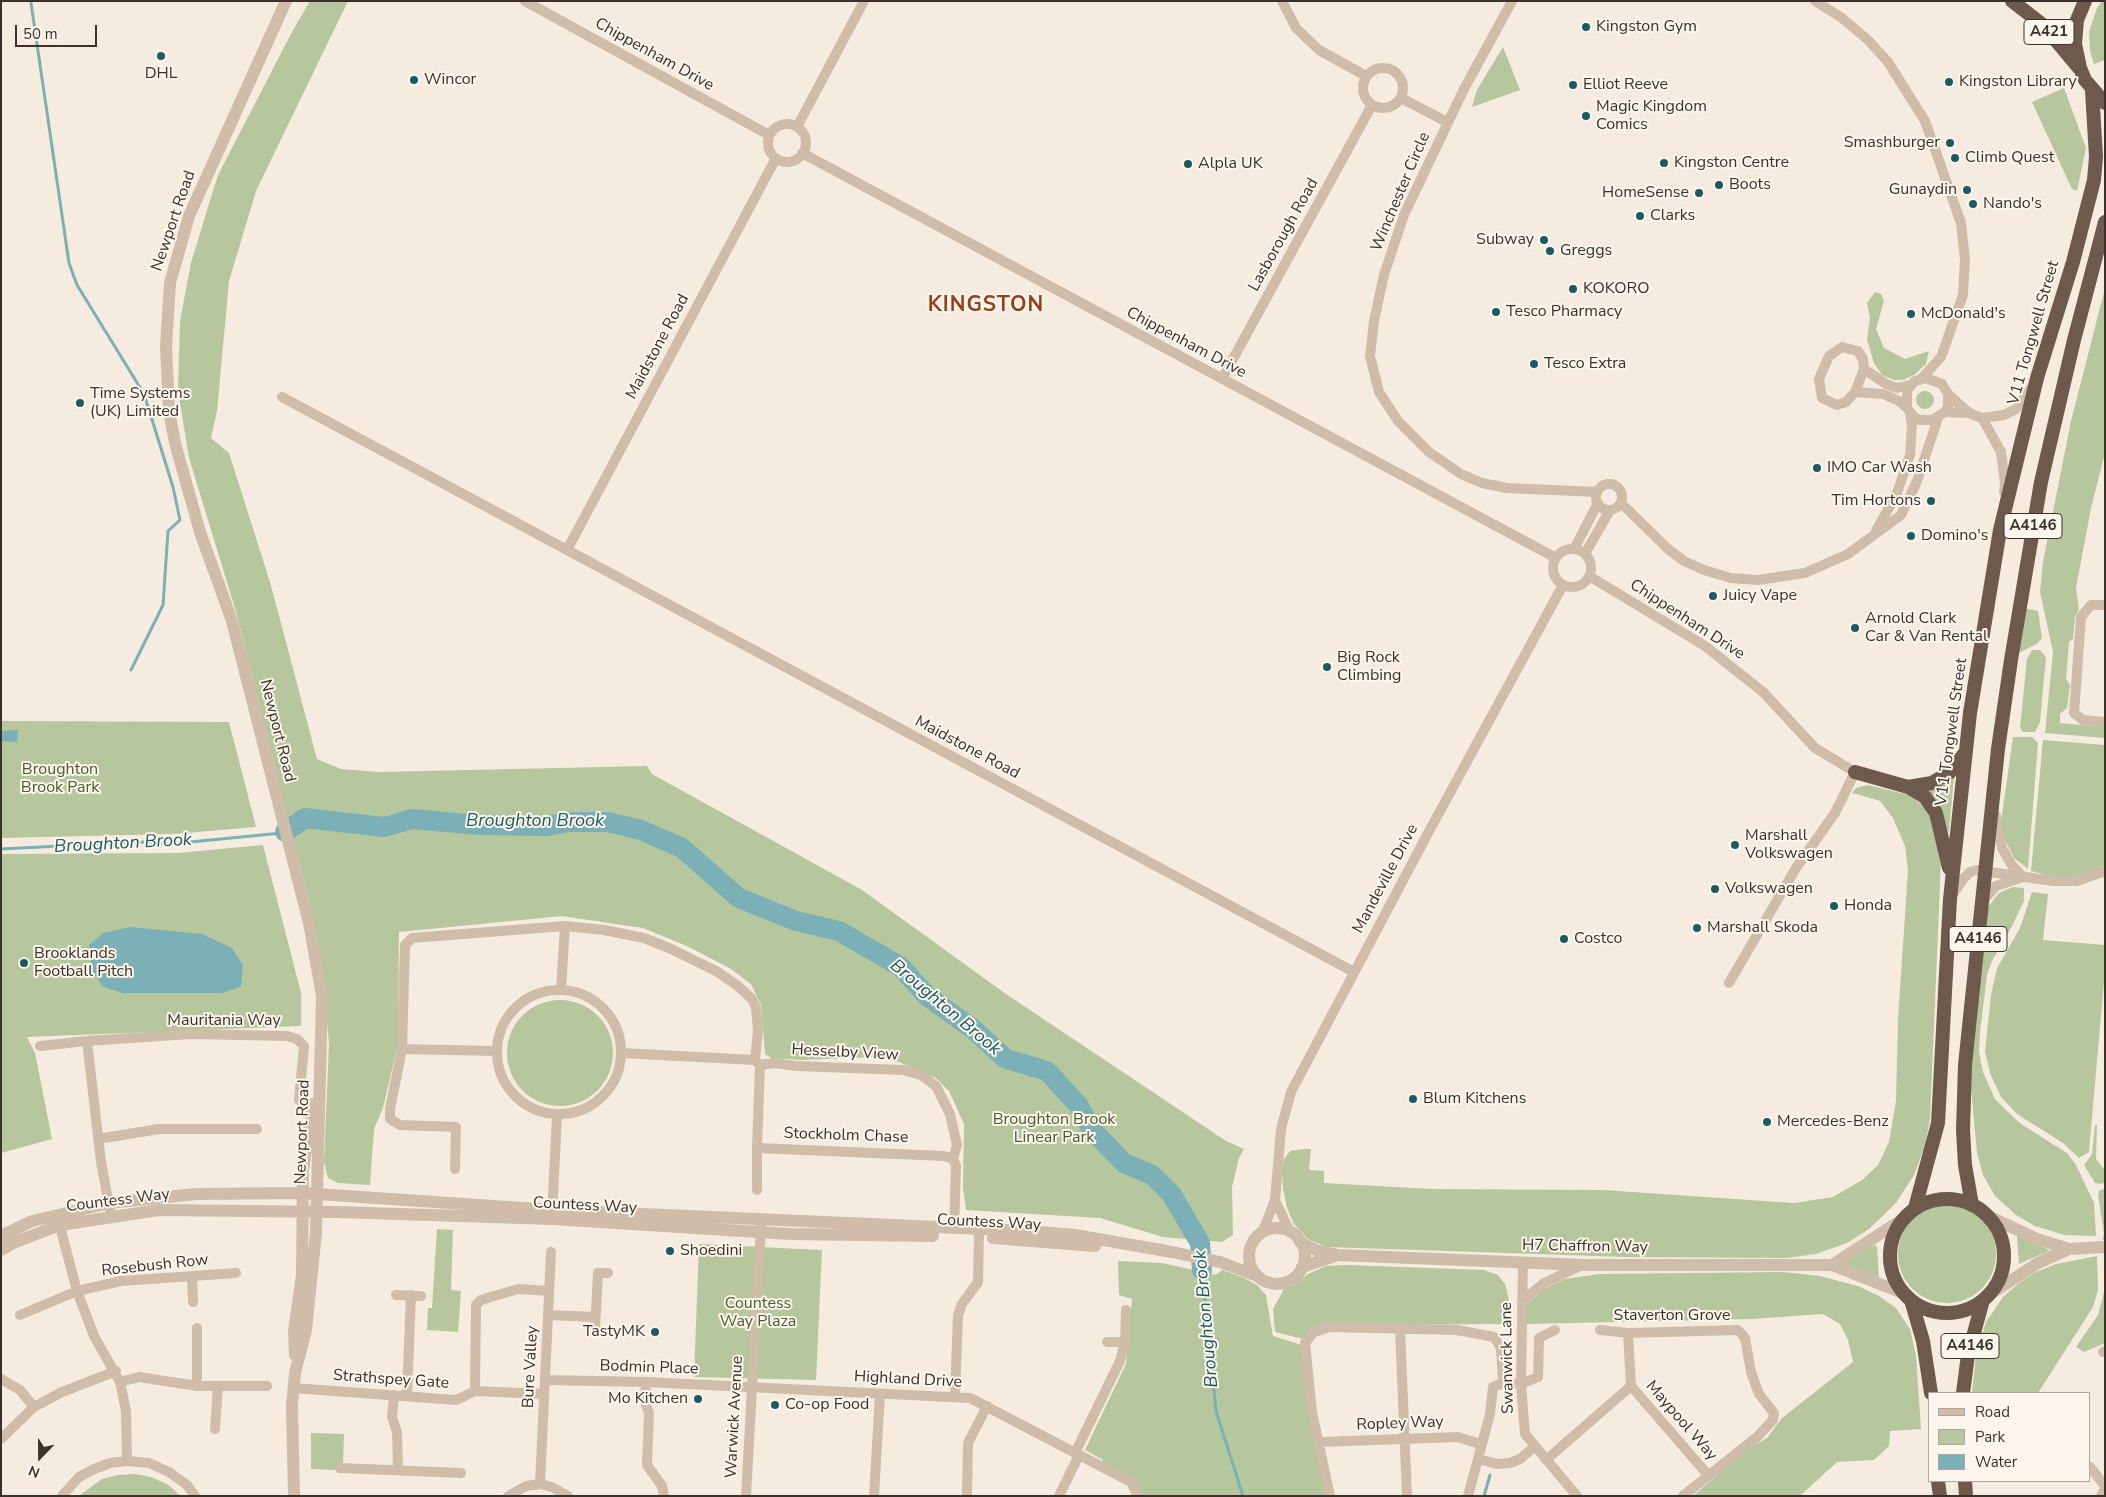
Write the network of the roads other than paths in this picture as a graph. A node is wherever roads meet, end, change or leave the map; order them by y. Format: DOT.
graph roads {
  1 [pos="286,1"];
  2 [pos="525,1"];
  3 [pos="864,1"];
  4 [pos="1282,1"];
  5 [pos="1512,1"];
  6 [pos="1815,1"];
  7 [pos="2012,1"];
  8 [pos="2085,1"];
  9 [pos="2080,68"];
  10 [pos="1366,76"];
  11 [pos="2092,90"];
  12 [pos="1401,98"];
  13 [pos="2105,103"];
  14 [pos="1372,105"];
  15 [pos="1447,122"];
  16 [pos="797,127"];
  17 [pos="769,135"];
  18 [pos="802,153"];
  19 [pos="776,158"];
  20 [pos="2105,222"];
  21 [pos="1941,358"];
  22 [pos="1864,369"];
  23 [pos="1921,378"];
  24 [pos="2037,378"];
  25 [pos="1222,379"];
  26 [pos="1942,384"];
  27 [pos="1910,385"];
  28 [pos="1855,392"];
  29 [pos="1948,394"];
  30 [pos="282,397"];
  31 [pos="1908,410"];
  32 [pos="1968,413"];
  33 [pos="1942,415"];
  34 [pos="1982,418"];
  35 [pos="1597,492"];
  36 [pos="1598,503"];
  37 [pos="1621,503"];
  38 [pos="1610,510"];
  39 [pos="2000,530"];
  40 [pos="1876,532"];
  41 [pos="1574,549"];
  42 [pos="567,550"];
  43 [pos="1585,554"];
  44 [pos="1556,558"];
  45 [pos="1589,576"];
  46 [pos="1563,585"];
  47 [pos="2105,605"];
  48 [pos="2105,722"];
  49 [pos="1966,749"];
  50 [pos="1855,772"];
  51 [pos="1908,786"];
  52 [pos="1993,794"];
  53 [pos="1986,871"];
  54 [pos="2105,871"];
  55 [pos="2023,877"];
  56 [pos="1952,878"];
  57 [pos="1950,899"];
  58 [pos="1982,903"];
  59 [pos="565,926"];
  60 [pos="1354,972"];
  61 [pos="1729,983"];
  62 [pos="561,990"];
  63 [pos="86,1041"];
  64 [pos="40,1046"];
  65 [pos="402,1049"];
  66 [pos="496,1051"];
  67 [pos="622,1053"];
  68 [pos="322,1056"];
  69 [pos="758,1063"];
  70 [pos="299,1100"];
  71 [pos="557,1115"];
  72 [pos="257,1128"];
  73 [pos="98,1139"];
  74 [pos="757,1148"];
  75 [pos="953,1160"];
  76 [pos="455,1169"];
  77 [pos="757,1190"];
  78 [pos="302,1193"];
  79 [pos="317,1194"];
  80 [pos="1275,1200"];
  81 [pos="109,1203"];
  82 [pos="1972,1205"];
  83 [pos="1915,1208"];
  84 [pos="303,1211"];
  85 [pos="317,1211"];
  86 [pos="552,1215"];
  87 [pos="111,1216"];
  88 [pos="1988,1216"];
  89 [pos="1903,1219"];
  90 [pos="59,1220"];
  91 [pos="761,1226"];
  92 [pos="954,1229"];
  93 [pos="1262,1232"];
  94 [pos="1290,1232"];
  95 [pos="979,1233"];
  96 [pos="1,1236"];
  97 [pos="1300,1242"];
  98 [pos="1250,1247"];
  99 [pos="2105,1247"];
  100 [pos="2070,1249"];
  101 [pos="1,1250"];
  102 [pos="551,1252"];
  103 [pos="1338,1255"];
  104 [pos="1220,1262"];
  105 [pos="1523,1262"];
  106 [pos="1584,1265"];
  107 [pos="1832,1265"];
  108 [pos="1302,1267"];
  109 [pos="236,1273"];
  110 [pos="608,1273"];
  111 [pos="192,1276"];
  112 [pos="1257,1276"];
  113 [pos="77,1290"];
  114 [pos="548,1291"];
  115 [pos="396,1295"];
  116 [pos="1908,1297"];
  117 [pos="1986,1297"];
  118 [pos="1522,1301"];
  119 [pos="193,1302"];
  120 [pos="1126,1310"];
  121 [pos="20,1315"];
  122 [pos="549,1315"];
  123 [pos="595,1317"];
  124 [pos="197,1328"];
  125 [pos="595,1329"];
  126 [pos="1400,1329"];
  127 [pos="1555,1330"];
  128 [pos="1600,1330"];
  129 [pos="1628,1333"];
  130 [pos="1107,1342"];
  131 [pos="1125,1342"];
  132 [pos="116,1371"];
  133 [pos="295,1373"];
  134 [pos="1,1379"];
  135 [pos="545,1380"];
  136 [pos="120,1382"];
  137 [pos="646,1382"];
  138 [pos="1503,1383"];
  139 [pos="1521,1384"];
  140 [pos="197,1386"];
  141 [pos="218,1386"];
  142 [pos="267,1386"];
  143 [pos="1631,1386"];
  144 [pos="752,1387"];
  145 [pos="293,1388"];
  146 [pos="475,1391"];
  147 [pos="1931,1392"];
  148 [pos="1963,1392"];
  149 [pos="544,1394"];
  150 [pos="880,1394"];
  151 [pos="394,1395"];
  152 [pos="407,1395"];
  153 [pos="955,1396"];
  154 [pos="987,1406"];
  155 [pos="34,1407"];
  156 [pos="215,1429"];
  157 [pos="1404,1438"];
  158 [pos="1,1439"];
  159 [pos="1320,1442"];
  160 [pos="1480,1444"];
  161 [pos="1534,1447"];
  162 [pos="1077,1454"];
  163 [pos="1478,1459"];
  164 [pos="1546,1460"];
  165 [pos="127,1461"];
  166 [pos="340,1468"];
  167 [pos="2091,1468"];
  168 [pos="398,1470"];
  169 [pos="461,1473"];
  170 [pos="1708,1475"];
  171 [pos="1938,1482"];
  172 [pos="1965,1482"];
  173 [pos="540,1484"];
  174 [pos="2105,1487"];
  175 [pos="62,1496"];
  176 [pos="195,1496"];
  177 [pos="294,1496"];
  178 [pos="508,1496"];
  179 [pos="568,1496"];
  180 [pos="664,1496"];
  181 [pos="746,1496"];
  182 [pos="874,1496"];
  183 [pos="967,1496"];
  184 [pos="1059,1496"];
  185 [pos="1138,1496"];
  186 [pos="1330,1496"];
  187 [pos="1407,1496"];
  188 [pos="1468,1496"];
  189 [pos="1576,1496"];
  190 [pos="1683,1496"];
  191 [pos="1940,1496"];
  192 [pos="1966,1496"];
  193 [pos="2101,1496"];
  1 -- 68 [label="street, Newport Road"];
  2 -- 17 [label="street, Chippenham Drive"];
  3 -- 16 [label="street"];
  4 -- 10 [label="street"];
  5 -- 15 [label="street, Winchester Circle"];
  6 -- 21 [label="street"];
  7 -- 9 [label="highway, A421"];
  8 -- 9 [label="highway"];
  9 -- 11 [label="highway"];
  10 -- 12 [label="street"];
  10 -- 14 [label="street"];
  11 -- 13 [label="highway"];
  11 -- 24 [label="highway, V11 Tongwell Street / A4146"];
  12 -- 14 [label="street"];
  12 -- 15 [label="street"];
  14 -- 25 [label="street, Lasborough Road"];
  15 -- 35 [label="street, Winchester Circle"];
  16 -- 17 [label="street"];
  16 -- 18 [label="street"];
  17 -- 19 [label="street"];
  18 -- 19 [label="street"];
  18 -- 25 [label="street, Chippenham Drive"];
  19 -- 42 [label="street, Maidstone Road"];
  20 -- 52 [label="highway, A4146"];
  21 -- 23 [label="street"];
  21 -- 26 [label="street"];
  22 -- 27 [label="street"];
  22 -- 28 [label="street"];
  22 -- 28 [label="street"];
  23 -- 26 [label="street"];
  23 -- 27 [label="street"];
  24 -- 34 [label="street"];
  24 -- 39 [label="highway, V11 Tongwell Street / A4146"];
  25 -- 44 [label="street, Chippenham Drive"];
  26 -- 29 [label="street"];
  27 -- 31 [label="street"];
  28 -- 31 [label="street"];
  29 -- 32 [label="street"];
  29 -- 33 [label="street"];
  30 -- 42 [label="street, Maidstone Road"];
  31 -- 33 [label="street"];
  31 -- 40 [label="street"];
  32 -- 33 [label="street"];
  32 -- 34 [label="street"];
  33 -- 40 [label="street"];
  34 -- 39 [label="street"];
  35 -- 36 [label="street"];
  35 -- 37 [label="street"];
  36 -- 38 [label="street"];
  36 -- 41 [label="street"];
  37 -- 38 [label="street"];
  37 -- 40 [label="street"];
  38 -- 43 [label="street"];
  39 -- 49 [label="highway, V11 Tongwell Street / A4146"];
  41 -- 43 [label="street"];
  41 -- 44 [label="street"];
  42 -- 60 [label="street, Maidstone Road"];
  43 -- 45 [label="street"];
  44 -- 46 [label="street"];
  45 -- 46 [label="street"];
  45 -- 50 [label="street, Chippenham Drive"];
  46 -- 60 [label="street, Mandeville Drive"];
  47 -- 48 [label="street"];
  49 -- 51 [label="highway"];
  49 -- 56 [label="highway, V11 Tongwell Street / A4146"];
  50 -- 51 [label="highway"];
  50 -- 61 [label="street"];
  51 -- 56 [label="highway"];
  52 -- 53 [label="highway, A4146"];
  52 -- 55 [label="street"];
  53 -- 55 [label="street"];
  53 -- 57 [label="street"];
  53 -- 58 [label="highway, A4146"];
  54 -- 55 [label="street"];
  55 -- 58 [label="street"];
  56 -- 57 [label="highway, V11 Tongwell Street / A4146"];
  57 -- 83 [label="highway, V11 Tongwell Street / A4146"];
  58 -- 82 [label="highway, A4146"];
  59 -- 62 [label="street"];
  59 -- 65 [label="street"];
  59 -- 69 [label="street"];
  60 -- 80 [label="street, Mandeville Drive"];
  62 -- 66 [label="street"];
  62 -- 67 [label="street"];
  63 -- 64 [label="street, Mauritania Way"];
  63 -- 70 [label="street, Mauritania Way"];
  63 -- 73 [label="street"];
  65 -- 66 [label="street"];
  65 -- 76 [label="street"];
  66 -- 71 [label="street"];
  67 -- 69 [label="street, Hesselby View"];
  67 -- 71 [label="street"];
  68 -- 78 [label="street"];
  68 -- 79 [label="street, Newport Road"];
  69 -- 74 [label="street"];
  69 -- 75 [label="street, Hesselby View"];
  71 -- 86 [label="street"];
  72 -- 73 [label="street"];
  73 -- 81 [label="street"];
  74 -- 75 [label="street, Stockholm Chase"];
  74 -- 77 [label="street"];
  75 -- 92 [label="street"];
  78 -- 79 [label="street, Countess Way"];
  78 -- 81 [label="street, Countess Way"];
  78 -- 84 [label="street"];
  79 -- 85 [label="street, Newport Road"];
  79 -- 86 [label="street, Countess Way"];
  80 -- 93 [label="street, Mandeville Drive"];
  80 -- 94 [label="street, Mandeville Drive"];
  81 -- 87 [label="street"];
  81 -- 90 [label="street, Countess Way"];
  82 -- 83 [label="highway, A4146"];
  82 -- 88 [label="highway, A4146"];
  83 -- 89 [label="highway, A4146"];
  84 -- 85 [label="street, Countess Way"];
  84 -- 87 [label="street, Countess Way"];
  84 -- 133 [label="street"];
  85 -- 86 [label="street, Countess Way"];
  85 -- 133 [label="street, Newport Road"];
  86 -- 91 [label="street, Countess Way"];
  87 -- 90 [label="street, Countess Way"];
  88 -- 100 [label="street"];
  88 -- 117 [label="highway, A4146"];
  89 -- 107 [label="street"];
  89 -- 116 [label="highway, A4146"];
  90 -- 96 [label="street"];
  90 -- 101 [label="street, Countess Way"];
  90 -- 113 [label="street"];
  91 -- 92 [label="street, Countess Way"];
  91 -- 95 [label="street, Countess Way"];
  91 -- 144 [label="street, Warwick Avenue"];
  92 -- 95 [label="street, Countess Way"];
  93 -- 94 [label="street"];
  93 -- 98 [label="street"];
  94 -- 97 [label="street"];
  95 -- 104 [label="street, Countess Way"];
  95 -- 153 [label="street"];
  97 -- 103 [label="street, H7 Chaffron Way"];
  97 -- 108 [label="street"];
  98 -- 104 [label="street"];
  98 -- 112 [label="street"];
  99 -- 100 [label="street"];
  100 -- 117 [label="street"];
  102 -- 114 [label="street, Bure Valley"];
  103 -- 105 [label="street, H7 Chaffron Way"];
  103 -- 108 [label="street, H7 Chaffron Way"];
  104 -- 112 [label="street, Countess Way"];
  105 -- 106 [label="street, H7 Chaffron Way"];
  105 -- 118 [label="street, Swanwick Lane"];
  106 -- 107 [label="street, H7 Chaffron Way"];
  106 -- 118 [label="street"];
  107 -- 116 [label="street, H7 Chaffron Way"];
  108 -- 112 [label="street"];
  109 -- 111 [label="street, Rosebush Row"];
  110 -- 123 [label="street"];
  111 -- 113 [label="street, Rosebush Row"];
  111 -- 119 [label="street"];
  113 -- 121 [label="street, Rosebush Row"];
  113 -- 132 [label="street"];
  114 -- 122 [label="street, Bure Valley"];
  114 -- 146 [label="street"];
  115 -- 152 [label="street"];
  116 -- 117 [label="highway, A4146"];
  116 -- 147 [label="highway, A4146"];
  117 -- 148 [label="highway, A4146"];
  118 -- 139 [label="street, Swanwick Lane"];
  120 -- 131 [label="street"];
  122 -- 123 [label="street"];
  122 -- 135 [label="street, Bure Valley"];
  123 -- 125 [label="street"];
  124 -- 140 [label="street"];
  126 -- 138 [label="street"];
  126 -- 157 [label="street"];
  126 -- 159 [label="street"];
  127 -- 139 [label="street"];
  128 -- 129 [label="street, Staverton Grove"];
  129 -- 143 [label="street"];
  129 -- 170 [label="street, Staverton Grove"];
  130 -- 131 [label="street"];
  131 -- 162 [label="street"];
  132 -- 136 [label="street"];
  132 -- 155 [label="street"];
  133 -- 145 [label="street, Newport Road"];
  134 -- 155 [label="street"];
  135 -- 137 [label="street, Bodmin Place"];
  135 -- 149 [label="street, Bure Valley"];
  136 -- 140 [label="street"];
  136 -- 165 [label="street"];
  137 -- 144 [label="street, Bodmin Place"];
  137 -- 180 [label="street"];
  138 -- 139 [label="street"];
  138 -- 160 [label="street"];
  139 -- 161 [label="street, Swanwick Lane"];
  140 -- 141 [label="street"];
  141 -- 142 [label="street"];
  141 -- 156 [label="street"];
  143 -- 164 [label="street"];
  143 -- 170 [label="street, Maypool Way"];
  144 -- 150 [label="street, Highland Drive"];
  144 -- 181 [label="street, Warwick Avenue"];
  145 -- 151 [label="street, Strathspey Gate"];
  145 -- 177 [label="street, Newport Road"];
  146 -- 149 [label="street, Strathspey Gate"];
  146 -- 152 [label="street, Strathspey Gate"];
  149 -- 173 [label="street, Bure Valley"];
  150 -- 153 [label="street, Highland Drive"];
  150 -- 182 [label="street"];
  151 -- 152 [label="street, Strathspey Gate"];
  151 -- 168 [label="street"];
  153 -- 154 [label="street, Highland Drive"];
  154 -- 162 [label="street, Highland Drive"];
  154 -- 183 [label="street"];
  155 -- 158 [label="street"];
  157 -- 159 [label="street, Ropley Way"];
  157 -- 160 [label="street, Ropley Way"];
  157 -- 187 [label="street"];
  159 -- 186 [label="street"];
  160 -- 163 [label="street"];
  161 -- 163 [label="street"];
  161 -- 164 [label="street, Swanwick Lane"];
  162 -- 184 [label="street"];
  162 -- 185 [label="street, Highland Drive"];
  163 -- 188 [label="street"];
  164 -- 189 [label="street, Swanwick Lane"];
  165 -- 175 [label="street"];
  165 -- 176 [label="street"];
  166 -- 168 [label="street"];
  167 -- 174 [label="street"];
  168 -- 169 [label="street"];
  170 -- 190 [label="street, Staverton Grove"];
  171 -- 191 [label="highway"];
  172 -- 192 [label="highway"];
  173 -- 178 [label="street"];
  173 -- 179 [label="street"];
  174 -- 193 [label="street"];
}
